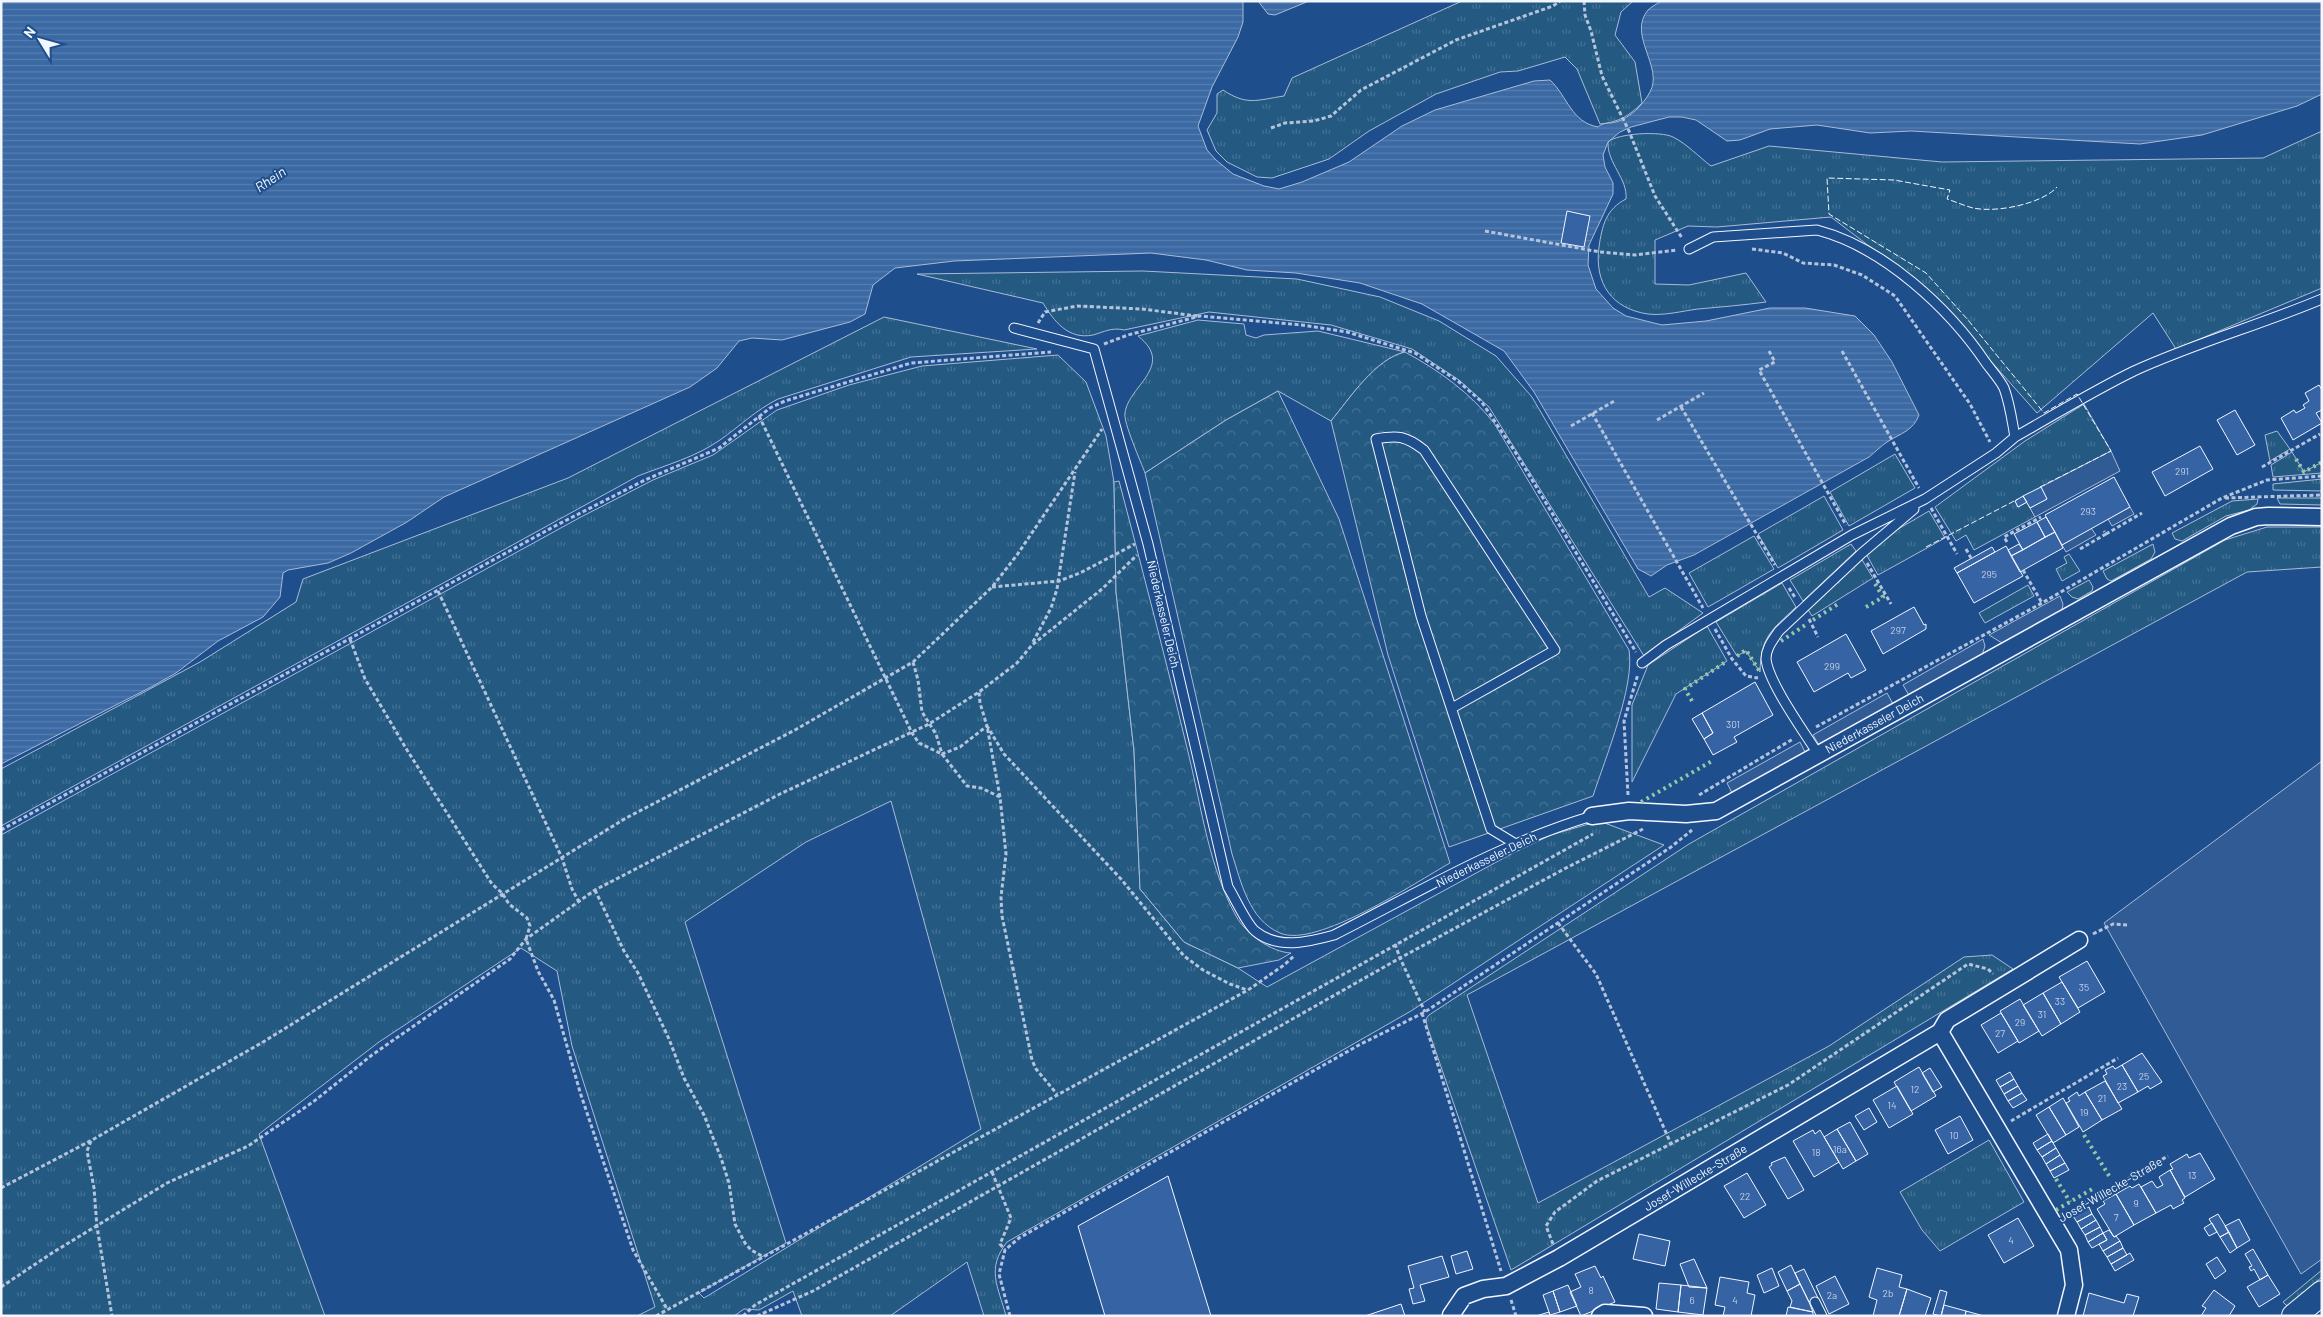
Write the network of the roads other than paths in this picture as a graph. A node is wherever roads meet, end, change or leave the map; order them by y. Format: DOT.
graph roads {
  1 [pos="1690,249"];
  2 [pos="2322,299"];
  3 [pos="1014,328"];
  4 [pos="2015,437"];
  5 [pos="1925,499"];
  6 [pos="2322,516"];
  7 [pos="1642,663"];
  8 [pos="1452,708"];
  9 [pos="1818,754"];
  10 [pos="1592,816"];
  11 [pos="1514,843"];
  12 [pos="2079,940"];
  13 [pos="1940,1032"];
  14 [pos="2322,1293"];
  15 [pos="1815,1302"];
  16 [pos="1451,1315"];
  17 [pos="1600,1316"];
  18 [pos="1644,1316"];
  19 [pos="1822,1316"];
  20 [pos="2066,1316"];
  21 [pos="2294,1316"];
  1 -- 4 [label="lane"];
  2 -- 4 [label="lane"];
  3 -- 11 [label="lane, Niederkasseler Deich"];
  4 -- 5 [label="lane"];
  5 -- 7 [label="lane"];
  5 -- 9 [label="lane"];
  6 -- 9 [label="street, Niederkasseler Deich"];
  8 -- 8 [label="lane"];
  8 -- 11 [label="lane"];
  9 -- 10 [label="street, Niederkasseler Deich"];
  10 -- 11 [label="lane, Niederkasseler Deich"];
  12 -- 13 [label="street, Josef-Willecke-Straße"];
  13 -- 16 [label="street, Josef-Willecke-Straße"];
  13 -- 20 [label="street, Josef-Willecke-Straße"];
  14 -- 21 [label="main road"];
  15 -- 19 [label="lane"];
  17 -- 18 [label="street"];
}
